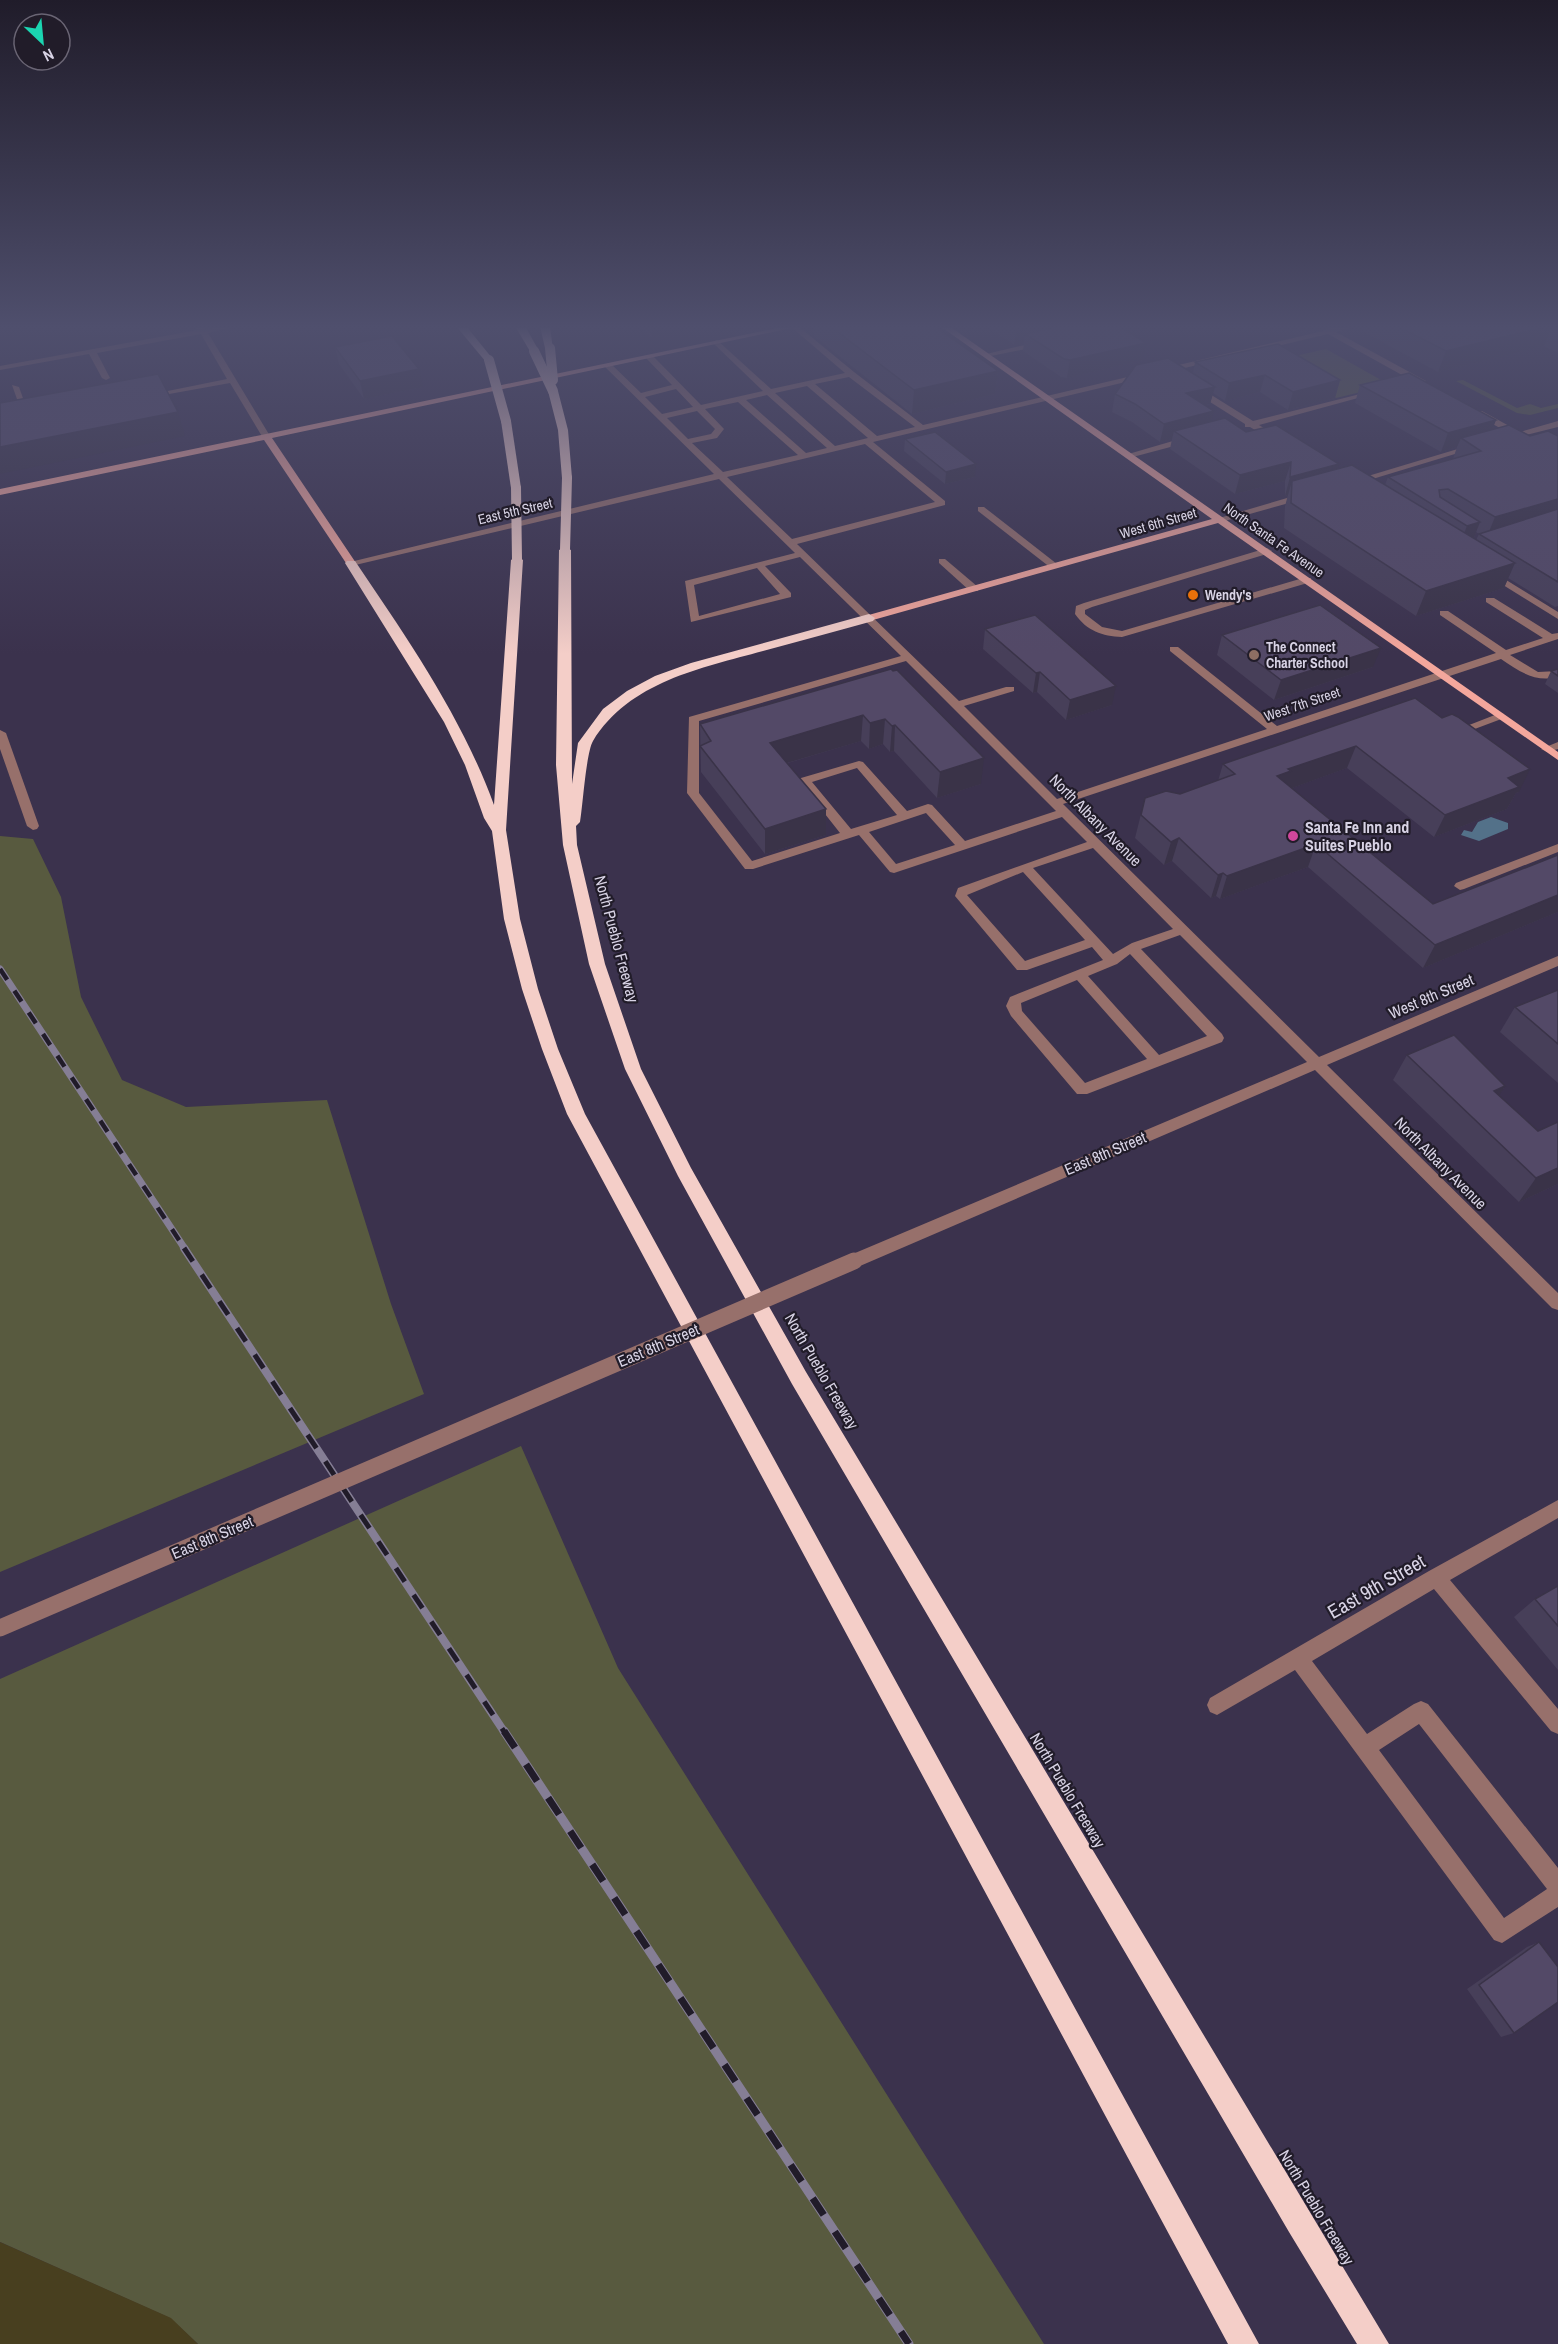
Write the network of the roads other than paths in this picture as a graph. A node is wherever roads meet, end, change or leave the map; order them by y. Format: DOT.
graph roads {
  1 [pos="269,435"];
  2 [pos="508,435"];
  3 [pos="564,435"];
  4 [pos="678,435"];
  5 [pos="715,435"];
  6 [pos="782,435"];
  7 [pos="818,435"];
  8 [pos="866,435"];
  9 [pos="891,435"];
  10 [pos="1101,435"];
  11 [pos="1270,435"];
  12 [pos="1517,435"];
  13 [pos="1519,435"];
  14 [pos="266,436"];
  15 [pos="1195,438"];
  16 [pos="871,440"];
  17 [pos="1499,440"];
  18 [pos="685,442"];
  19 [pos="1282,443"];
  20 [pos="1489,443"];
  21 [pos="834,449"];
  22 [pos="1129,455"];
  23 [pos="806,456"];
  24 [pos="1558,456"];
  25 [pos="720,476"];
  26 [pos="1356,489"];
  27 [pos="0,492"];
  28 [pos="1312,494"];
  29 [pos="981,509"];
  30 [pos="1221,519"];
  31 [pos="790,543"];
  32 [pos="1267,551"];
  33 [pos="801,554"];
  34 [pos="942,561"];
  35 [pos="351,563"];
  36 [pos="759,565"];
  37 [pos="1477,565"];
  38 [pos="1054,566"];
  39 [pos="1307,580"];
  40 [pos="974,589"];
  41 [pos="1490,600"];
  42 [pos="1444,613"];
  43 [pos="1558,616"];
  44 [pos="869,618"];
  45 [pos="1554,637"];
  46 [pos="1174,649"];
  47 [pos="1502,654"];
  48 [pos="908,657"];
  49 [pos="1440,674"];
  50 [pos="1558,674"];
  51 [pos="1010,689"];
  52 [pos="957,705"];
  53 [pos="1500,717"];
  54 [pos="1274,729"];
  55 [pos="0,733"];
  56 [pos="1449,735"];
  57 [pos="1553,747"];
  58 [pos="1558,757"];
  59 [pos="1060,807"];
  60 [pos="905,816"];
  61 [pos="33,826"];
  62 [pos="499,830"];
  63 [pos="854,832"];
  64 [pos="1096,843"];
  65 [pos="570,845"];
  66 [pos="963,846"];
  67 [pos="1558,848"];
  68 [pos="1025,867"];
  69 [pos="1460,886"];
  70 [pos="1183,930"];
  71 [pos="1094,942"];
  72 [pos="1132,948"];
  73 [pos="1112,961"];
  74 [pos="1558,961"];
  75 [pos="1079,974"];
  76 [pos="1157,1061"];
  77 [pos="1317,1063"];
  78 [pos="1558,1303"];
  79 [pos="1558,1508"];
  80 [pos="1436,1577"];
  81 [pos="0,1628"];
  82 [pos="1298,1658"];
  83 [pos="1217,1704"];
  84 [pos="1558,1724"];
  85 [pos="1365,1746"];
  86 [pos="1558,1885"];
  87 [pos="1558,1894"];
  88 [pos="1244,2344"];
  89 [pos="1374,2344"];
  1 -- 14 [label="main road"];
  2 -- 62 [label="highway, bridge"];
  3 -- 65 [label="highway, North Pueblo Freeway, bridge"];
  4 -- 18 [label="street, North Albany Avenue"];
  5 -- 18 [label="street"];
  6 -- 23 [label="street"];
  7 -- 21 [label="street"];
  8 -- 16 [label="street"];
  9 -- 16 [label="street, East 5th Street"];
  10 -- 22 [label="main road, North Santa Fe Avenue"];
  11 -- 19 [label="street"];
  12 -- 17 [label="street"];
  13 -- 24 [label="street"];
  14 -- 27 [label="main road"];
  14 -- 35 [label="main road"];
  15 -- 22 [label="street"];
  16 -- 21 [label="street, East 5th Street"];
  16 -- 31 [label="street"];
  18 -- 25 [label="street, North Albany Avenue"];
  20 -- 26 [label="street"];
  21 -- 23 [label="street, East 5th Street"];
  22 -- 30 [label="main road, North Santa Fe Avenue"];
  23 -- 25 [label="street, East 5th Street"];
  25 -- 31 [label="street, North Albany Avenue"];
  25 -- 35 [label="street, East 5th Street"];
  28 -- 30 [label="street, West 6th Street"];
  29 -- 38 [label="street"];
  30 -- 32 [label="main road, North Santa Fe Avenue"];
  30 -- 38 [label="main road, West 6th Street"];
  31 -- 33 [label="street, North Albany Avenue"];
  32 -- 39 [label="main road, North Santa Fe Avenue"];
  32 -- 39 [label="street"];
  33 -- 36 [label="street"];
  33 -- 44 [label="street, North Albany Avenue"];
  34 -- 40 [label="street"];
  35 -- 62 [label="highway"];
  36 -- 36 [label="street"];
  37 -- 43 [label="street"];
  38 -- 40 [label="main road, West 6th Street"];
  39 -- 49 [label="main road, North Santa Fe Avenue"];
  40 -- 44 [label="main road, West 6th Street"];
  41 -- 45 [label="street"];
  42 -- 47 [label="street"];
  44 -- 48 [label="street, North Albany Avenue"];
  44 -- 65 [label="highway"];
  45 -- 47 [label="street, West 7th Street"];
  46 -- 54 [label="street"];
  47 -- 49 [label="street, West 7th Street"];
  47 -- 50 [label="street"];
  48 -- 52 [label="street, North Albany Avenue"];
  48 -- 63 [label="street"];
  49 -- 53 [label="main road, North Santa Fe Avenue"];
  49 -- 54 [label="street, West 7th Street"];
  51 -- 52 [label="street"];
  52 -- 59 [label="street, North Albany Avenue"];
  53 -- 56 [label="street"];
  53 -- 57 [label="main road, North Santa Fe Avenue"];
  54 -- 59 [label="street, West 7th Street"];
  55 -- 61 [label="street"];
  57 -- 58 [label="main road, North Santa Fe Avenue"];
  59 -- 64 [label="street, North Albany Avenue"];
  59 -- 66 [label="street, West 7th Street"];
  60 -- 63 [label="street"];
  60 -- 63 [label="street"];
  60 -- 66 [label="street"];
  62 -- 88 [label="highway"];
  63 -- 66 [label="street, West 7th Street"];
  64 -- 68 [label="street"];
  64 -- 70 [label="street, North Albany Avenue"];
  65 -- 89 [label="highway, North Pueblo Freeway"];
  67 -- 69 [label="street"];
  68 -- 71 [label="street"];
  68 -- 71 [label="street"];
  70 -- 72 [label="street"];
  70 -- 77 [label="street, North Albany Avenue"];
  71 -- 73 [label="street"];
  72 -- 73 [label="street"];
  72 -- 76 [label="street"];
  73 -- 75 [label="street"];
  74 -- 77 [label="street, West 8th Street"];
  75 -- 76 [label="street"];
  75 -- 76 [label="street"];
  77 -- 78 [label="street, North Albany Avenue"];
  77 -- 81 [label="street, East 8th Street, bridge"];
  79 -- 80 [label="street, East 9th Street"];
  80 -- 82 [label="street, East 9th Street"];
  80 -- 84 [label="street"];
  82 -- 83 [label="street, East 9th Street"];
  82 -- 85 [label="street"];
  85 -- 86 [label="street"];
  85 -- 87 [label="street"];
}
